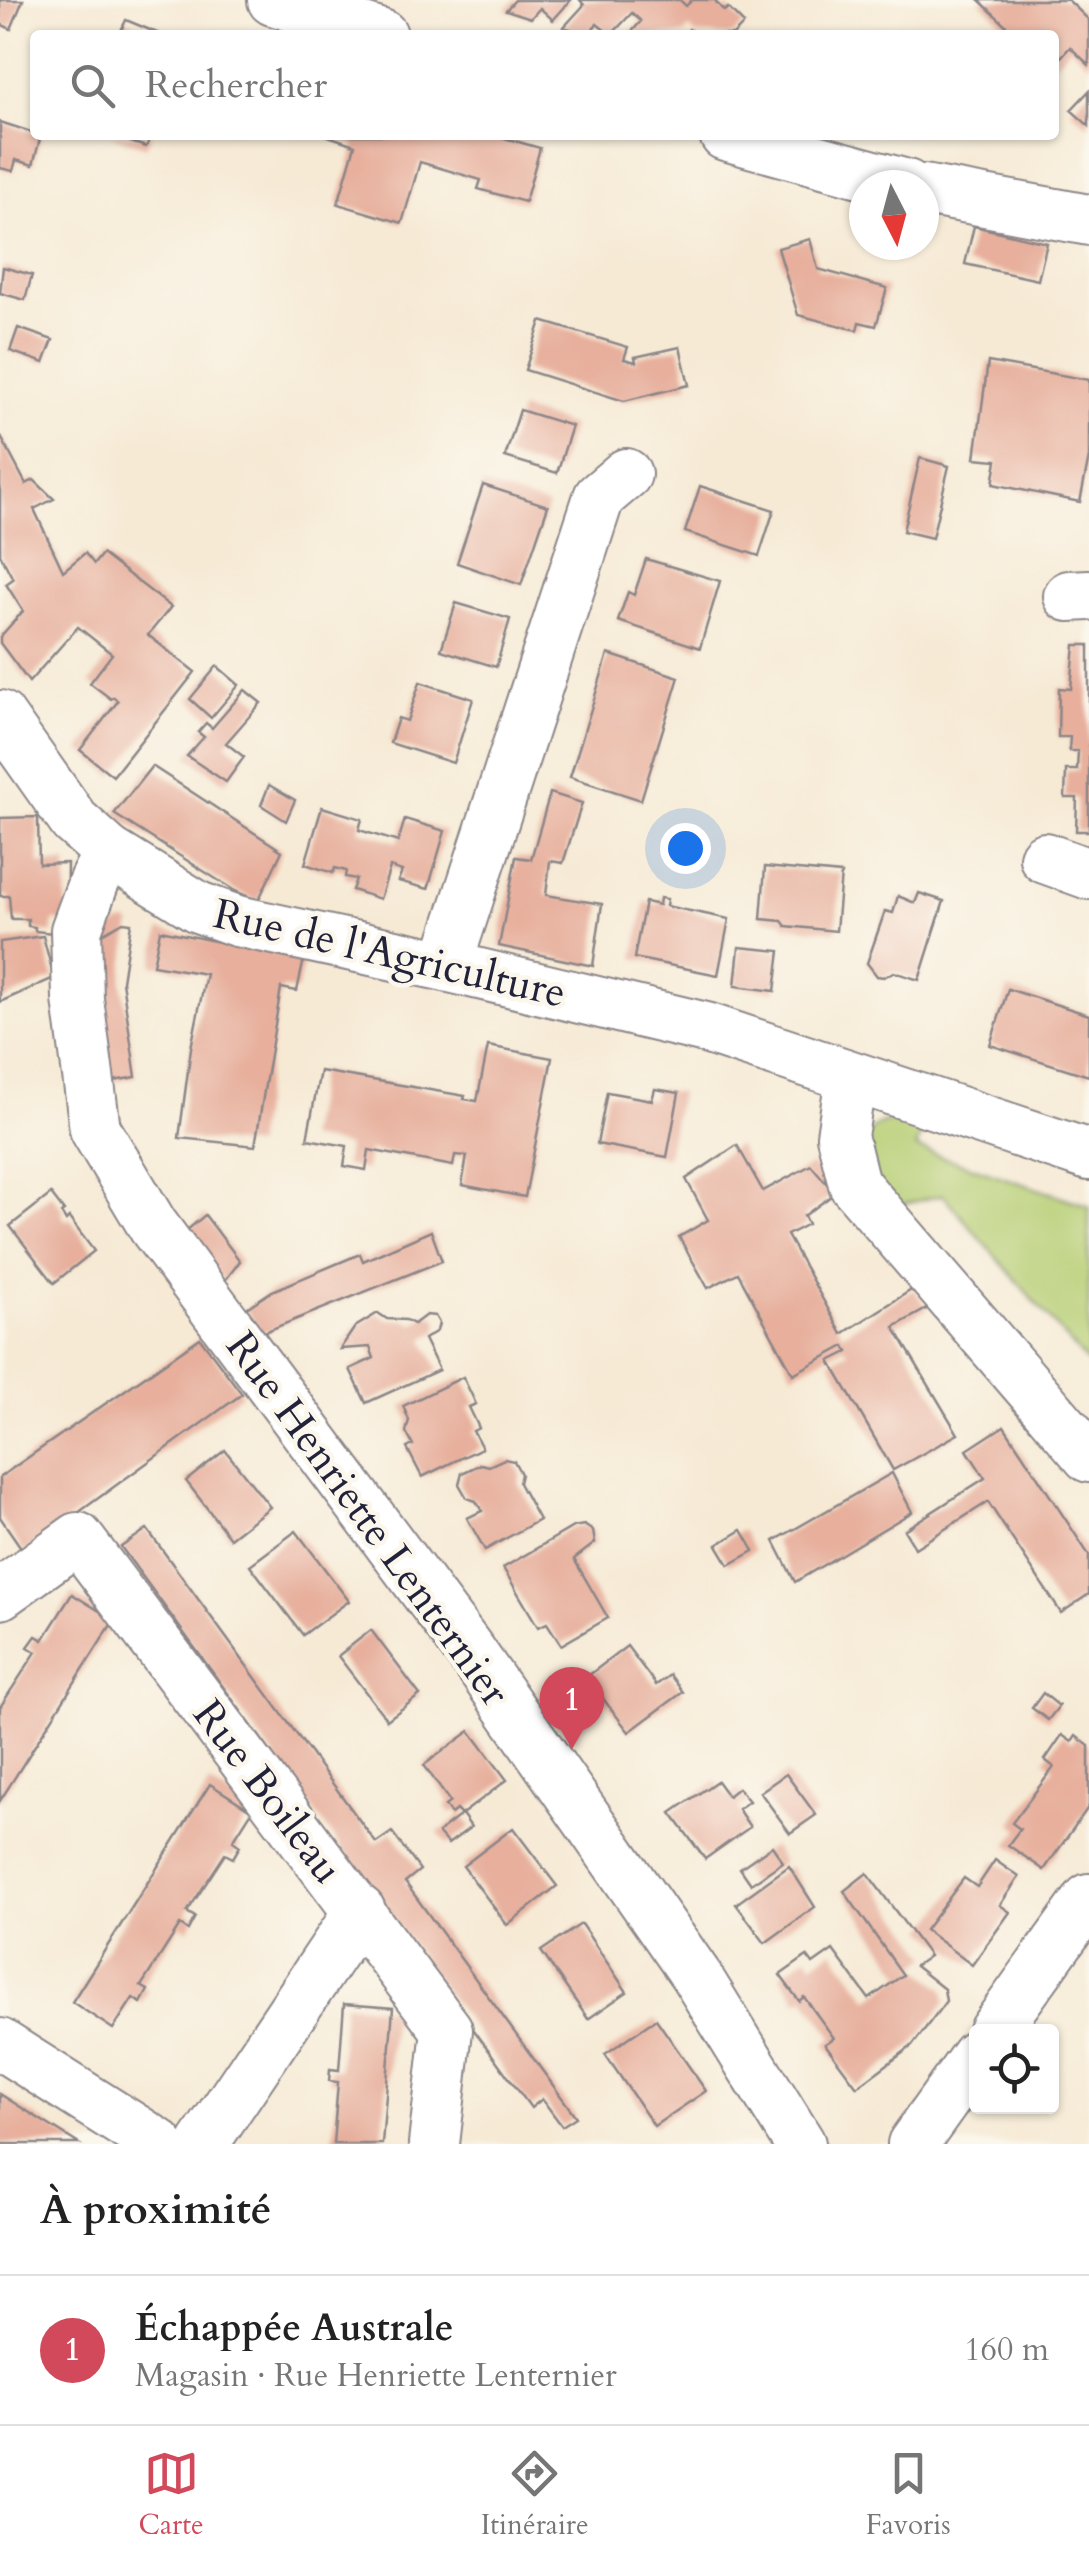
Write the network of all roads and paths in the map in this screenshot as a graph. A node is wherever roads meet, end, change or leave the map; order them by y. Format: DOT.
graph roads {
  1 [pos="273,0"];
  2 [pos="366,30"];
  3 [pos="742,140"];
  4 [pos="852,170"];
  5 [pos="939,193"];
  6 [pos="1089,220"];
  7 [pos="626,474"];
  8 [pos="0,716"];
  9 [pos="109,852"];
  10 [pos="446,966"];
  11 [pos="851,1077"];
  12 [pos="1089,1154"];
  13 [pos="1089,1456"];
  14 [pos="0,1594"];
  15 [pos="1089,1899"];
  16 [pos="360,1912"];
  17 [pos="1000,2024"];
  18 [pos="0,2044"];
  19 [pos="969,2066"];
  20 [pos="158,2144"];
  21 [pos="204,2144"];
  22 [pos="434,2144"];
  23 [pos="800,2144"];
  24 [pos="913,2144"];
  1 -- 2 [label="street"];
  3 -- 4 [label="street"];
  5 -- 6 [label="street"];
  7 -- 10 [label="street"];
  8 -- 9 [label="street, Rue de l'Agriculture"];
  9 -- 10 [label="street, Rue de l'Agriculture"];
  9 -- 23 [label="street, Rue Henriette Lenternier"];
  10 -- 11 [label="street, Rue de l'Agriculture"];
  11 -- 12 [label="street, Rue de l'Agriculture"];
  11 -- 13 [label="street"];
  14 -- 16 [label="street, Rue Boileau"];
  15 -- 17 [label="street"];
  16 -- 21 [label="street"];
  16 -- 22 [label="street, Rue Boileau"];
  18 -- 20 [label="street"];
  19 -- 24 [label="street"];
}
